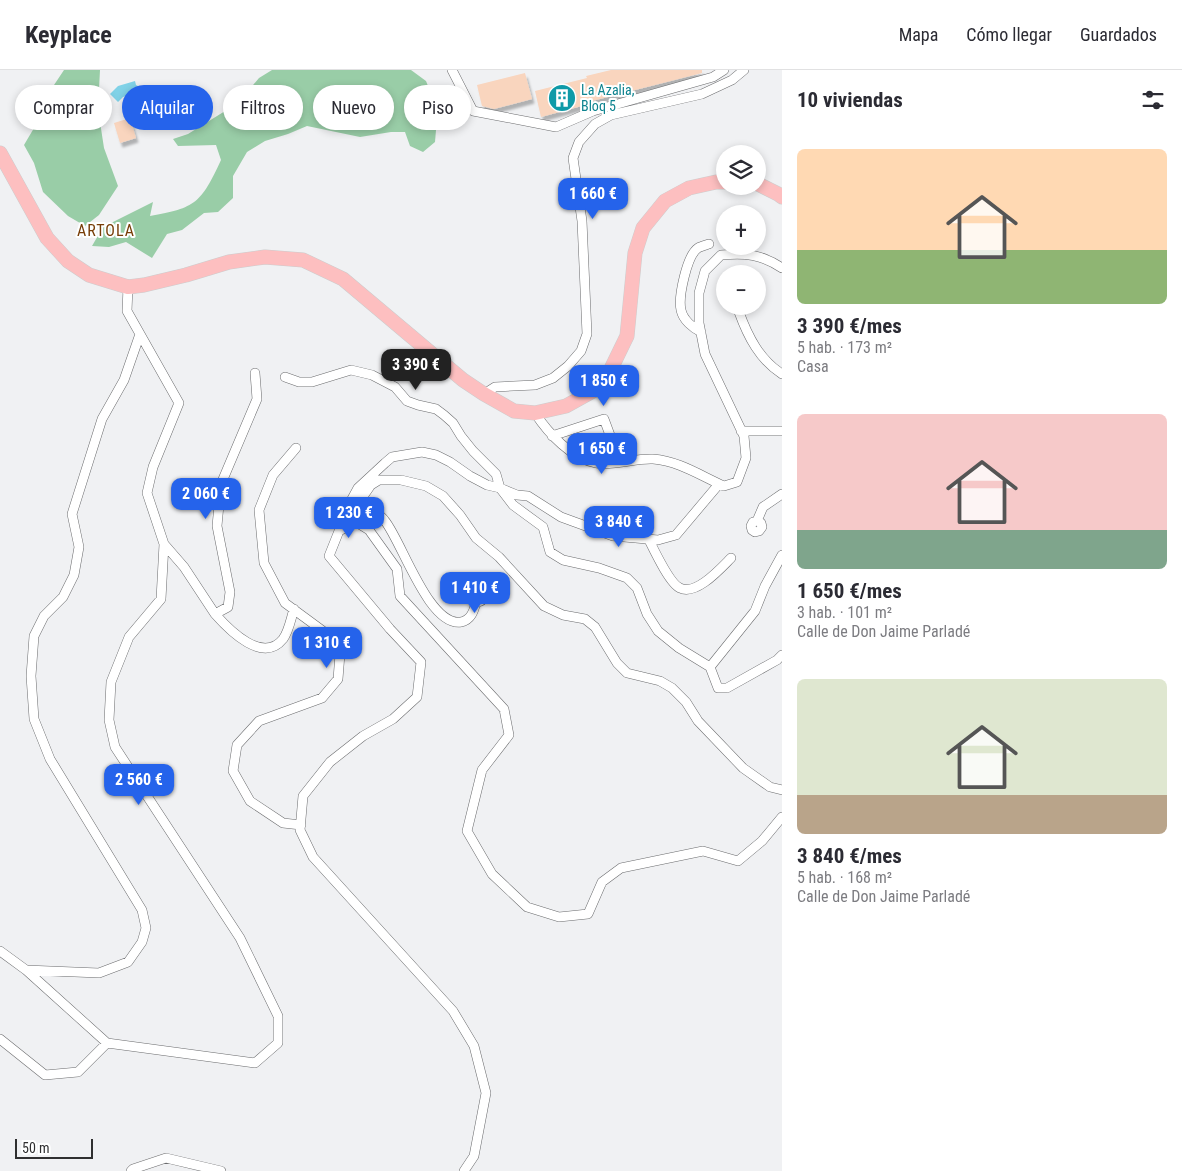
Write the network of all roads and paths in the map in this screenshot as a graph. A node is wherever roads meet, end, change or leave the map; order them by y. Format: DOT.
graph roads {
  1 [pos="452,70"];
  2 [pos="724,70"];
  3 [pos="744,70"];
  4 [pos="0,153"];
  5 [pos="716,182"];
  6 [pos="766,188"];
  7 [pos="782,197"];
  8 [pos="709,244"];
  9 [pos="782,268"];
  10 [pos="128,287"];
  11 [pos="740,315"];
  12 [pos="701,332"];
  13 [pos="140,334"];
  14 [pos="255,373"];
  15 [pos="782,374"];
  16 [pos="285,377"];
  17 [pos="484,394"];
  18 [pos="535,413"];
  19 [pos="741,431"];
  20 [pos="782,431"];
  21 [pos="552,436"];
  22 [pos="296,448"];
  23 [pos="620,462"];
  24 [pos="719,484"];
  25 [pos="500,488"];
  26 [pos="782,494"];
  27 [pos="357,506"];
  28 [pos="757,521"];
  29 [pos="649,540"];
  30 [pos="164,544"];
  31 [pos="782,555"];
  32 [pos="731,558"];
  33 [pos="476,602"];
  34 [pos="294,609"];
  35 [pos="215,614"];
  36 [pos="782,655"];
  37 [pos="710,667"];
  38 [pos="782,790"];
  39 [pos="782,817"];
  40 [pos="301,825"];
  41 [pos="0,951"];
  42 [pos="26,970"];
  43 [pos="0,1039"];
  44 [pos="107,1043"];
  45 [pos="131,1171"];
  46 [pos="220,1171"];
  47 [pos="464,1171"];
  1 -- 2 [label="street"];
  3 -- 17 [label="street"];
  4 -- 10 [label="main road"];
  5 -- 18 [label="main road"];
  6 -- 7 [label="main road"];
  8 -- 12 [label="street"];
  9 -- 12 [label="street"];
  10 -- 13 [label="street"];
  10 -- 17 [label="main road"];
  11 -- 15 [label="street"];
  12 -- 19 [label="street"];
  13 -- 30 [label="street"];
  13 -- 42 [label="street"];
  14 -- 35 [label="street"];
  16 -- 25 [label="street"];
  17 -- 18 [label="main road"];
  18 -- 21 [label="street"];
  19 -- 20 [label="street"];
  19 -- 24 [label="street"];
  21 -- 23 [label="street"];
  21 -- 23 [label="street"];
  22 -- 34 [label="street"];
  23 -- 24 [label="street"];
  24 -- 29 [label="street"];
  25 -- 27 [label="street"];
  25 -- 29 [label="street"];
  25 -- 37 [label="street"];
  26 -- 28 [label="street"];
  27 -- 33 [label="street"];
  27 -- 38 [label="street"];
  29 -- 32 [label="street"];
  30 -- 35 [label="street"];
  30 -- 44 [label="street"];
  31 -- 37 [label="street"];
  34 -- 35 [label="street"];
  34 -- 40 [label="street"];
  36 -- 37 [label="street"];
  39 -- 40 [label="street"];
  40 -- 47 [label="street"];
  41 -- 42 [label="street"];
  42 -- 44 [label="street"];
  43 -- 44 [label="street"];
  45 -- 46 [label="street"];
}
